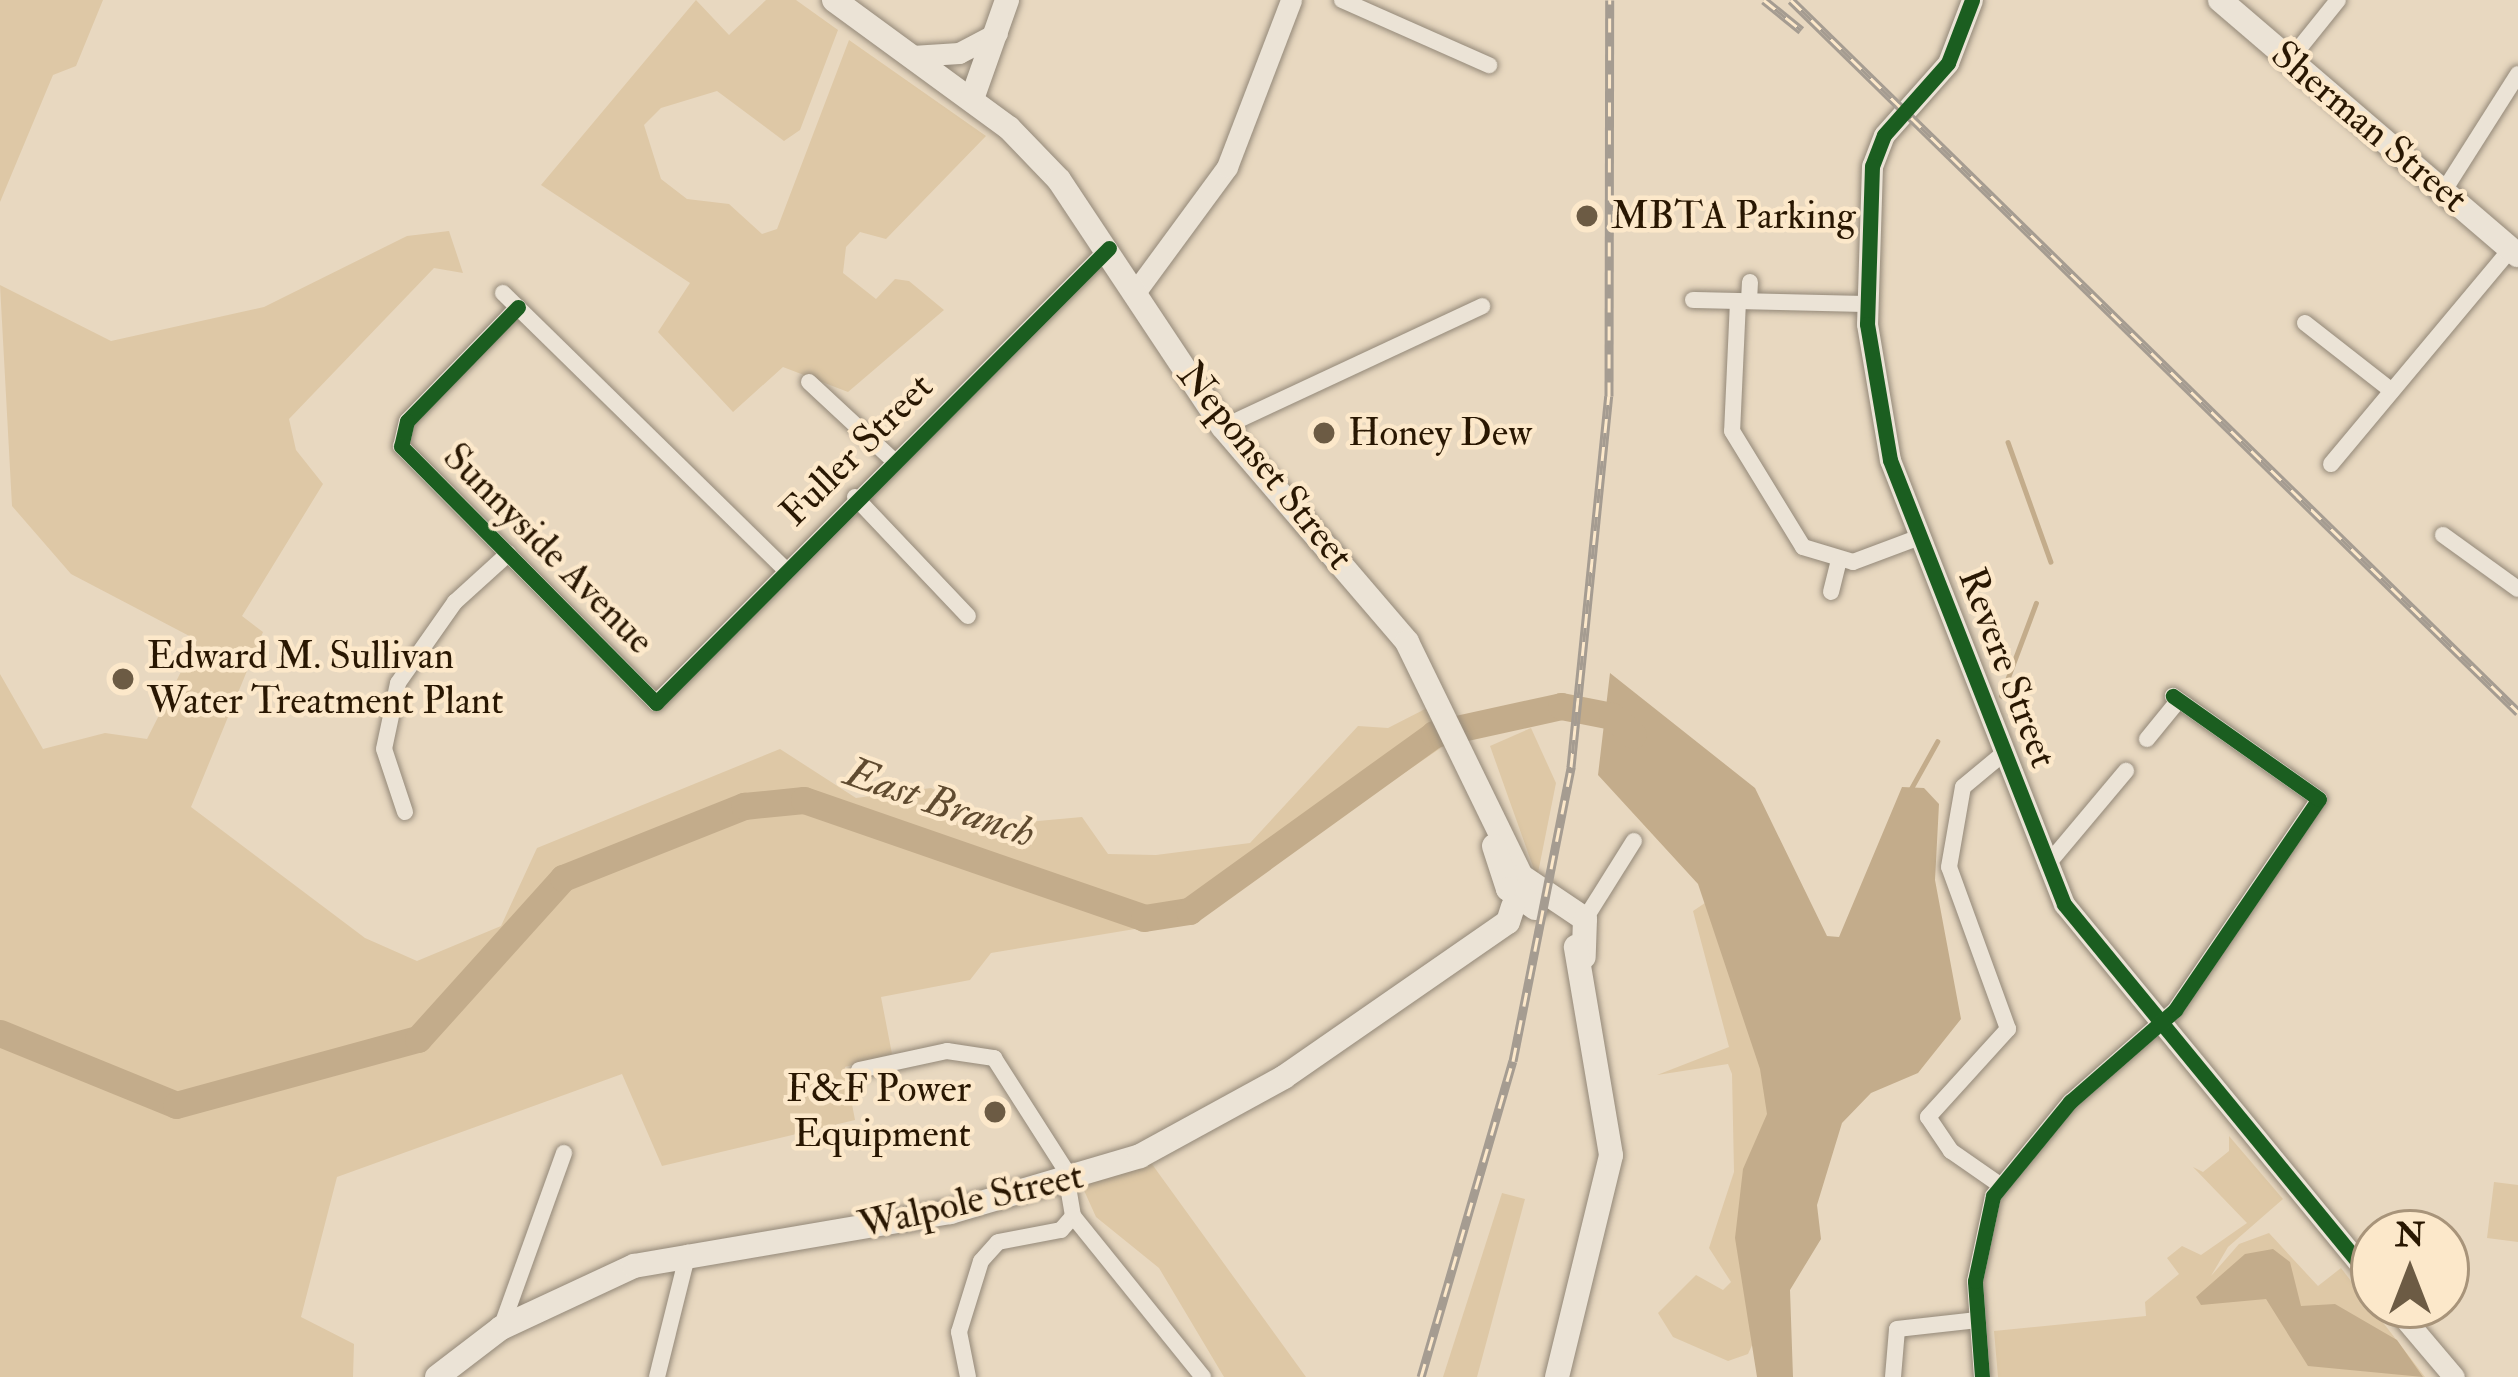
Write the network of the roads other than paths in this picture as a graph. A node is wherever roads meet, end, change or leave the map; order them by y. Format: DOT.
graph roads {
  1 [pos="834,0"];
  2 [pos="1007,0"];
  3 [pos="1291,0"];
  4 [pos="1342,0"];
  5 [pos="1972,0"];
  6 [pos="2220,0"];
  7 [pos="2338,0"];
  8 [pos="997,33"];
  9 [pos="912,56"];
  10 [pos="2289,61"];
  11 [pos="1489,65"];
  12 [pos="2518,74"];
  13 [pos="972,99"];
  14 [pos="2445,189"];
  15 [pos="1109,248"];
  16 [pos="2514,252"];
  17 [pos="1750,282"];
  18 [pos="1136,291"];
  19 [pos="503,293"];
  20 [pos="1693,300"];
  21 [pos="1744,301"];
  22 [pos="1867,304"];
  23 [pos="1482,306"];
  24 [pos="518,307"];
  25 [pos="2306,323"];
  26 [pos="809,382"];
  27 [pos="2392,391"];
  28 [pos="1222,427"];
  29 [pos="892,459"];
  30 [pos="2331,464"];
  31 [pos="855,497"];
  32 [pos="2443,535"];
  33 [pos="1920,537"];
  34 [pos="508,554"];
  35 [pos="1838,563"];
  36 [pos="785,569"];
  37 [pos="2518,589"];
  38 [pos="1831,592"];
  39 [pos="968,616"];
  40 [pos="656,703"];
  41 [pos="2147,740"];
  42 [pos="2004,753"];
  43 [pos="2126,771"];
  44 [pos="405,812"];
  45 [pos="1634,841"];
  46 [pos="2047,865"];
  47 [pos="1521,898"];
  48 [pos="1585,920"];
  49 [pos="1584,957"];
  50 [pos="2158,1026"];
  51 [pos="859,1070"];
  52 [pos="564,1153"];
  53 [pos="1068,1182"];
  54 [pos="2000,1184"];
  55 [pos="1073,1216"];
  56 [pos="688,1252"];
  57 [pos="2350,1254"];
  58 [pos="1977,1320"];
  59 [pos="500,1328"];
  60 [pos="2413,1329"];
  61 [pos="437,1377"];
  62 [pos="657,1377"];
  63 [pos="968,1377"];
  64 [pos="1203,1377"];
  65 [pos="1558,1377"];
  66 [pos="1893,1377"];
  67 [pos="1982,1377"];
  68 [pos="2454,1377"];
  1 -- 9 [label="main road, Neponset Street"];
  2 -- 8 [label="main road"];
  3 -- 18 [label="street"];
  4 -- 11 [label="street"];
  5 -- 22 [label="street, Revere Street"];
  6 -- 10 [label="main road, Sherman Street"];
  7 -- 10 [label="street"];
  8 -- 9 [label="street"];
  8 -- 13 [label="main road"];
  9 -- 13 [label="main road, Neponset Street"];
  10 -- 14 [label="main road, Sherman Street"];
  12 -- 14 [label="street"];
  13 -- 15 [label="main road, Neponset Street"];
  14 -- 16 [label="main road, Sherman Street"];
  15 -- 18 [label="main road, Neponset Street"];
  15 -- 29 [label="street, Fuller Street"];
  16 -- 27 [label="street"];
  17 -- 21 [label="street"];
  18 -- 28 [label="main road, Neponset Street"];
  19 -- 24 [label="street"];
  20 -- 21 [label="street"];
  21 -- 22 [label="street"];
  21 -- 35 [label="street"];
  22 -- 33 [label="street, Revere Street"];
  23 -- 28 [label="street"];
  24 -- 34 [label="street, Sunnyside Avenue"];
  24 -- 36 [label="street"];
  25 -- 27 [label="street"];
  26 -- 29 [label="street"];
  27 -- 30 [label="street"];
  28 -- 47 [label="main road, Neponset Street"];
  29 -- 31 [label="street, Fuller Street"];
  31 -- 36 [label="street, Fuller Street"];
  31 -- 39 [label="street"];
  32 -- 37 [label="street"];
  33 -- 35 [label="street"];
  33 -- 42 [label="street, Revere Street"];
  34 -- 40 [label="street, Sunnyside Avenue"];
  34 -- 44 [label="street"];
  35 -- 38 [label="street"];
  36 -- 40 [label="street, Fuller Street"];
  41 -- 50 [label="street"];
  42 -- 46 [label="street, Revere Street"];
  42 -- 54 [label="street"];
  43 -- 46 [label="street"];
  45 -- 48 [label="street"];
  46 -- 50 [label="street, Revere Street"];
  47 -- 48 [label="main road"];
  47 -- 49 [label="main road"];
  47 -- 53 [label="main road, Walpole Street"];
  48 -- 49 [label="main road"];
  49 -- 65 [label="main road"];
  50 -- 54 [label="street"];
  50 -- 57 [label="street, Revere Street"];
  51 -- 53 [label="street"];
  52 -- 59 [label="street"];
  53 -- 55 [label="street"];
  53 -- 56 [label="main road, Walpole Street"];
  54 -- 58 [label="street"];
  55 -- 63 [label="street"];
  55 -- 64 [label="street"];
  56 -- 59 [label="main road, Walpole Street"];
  56 -- 62 [label="street"];
  58 -- 66 [label="street"];
  58 -- 67 [label="street"];
  59 -- 61 [label="main road, Walpole Street"];
  60 -- 68 [label="street"];
}
